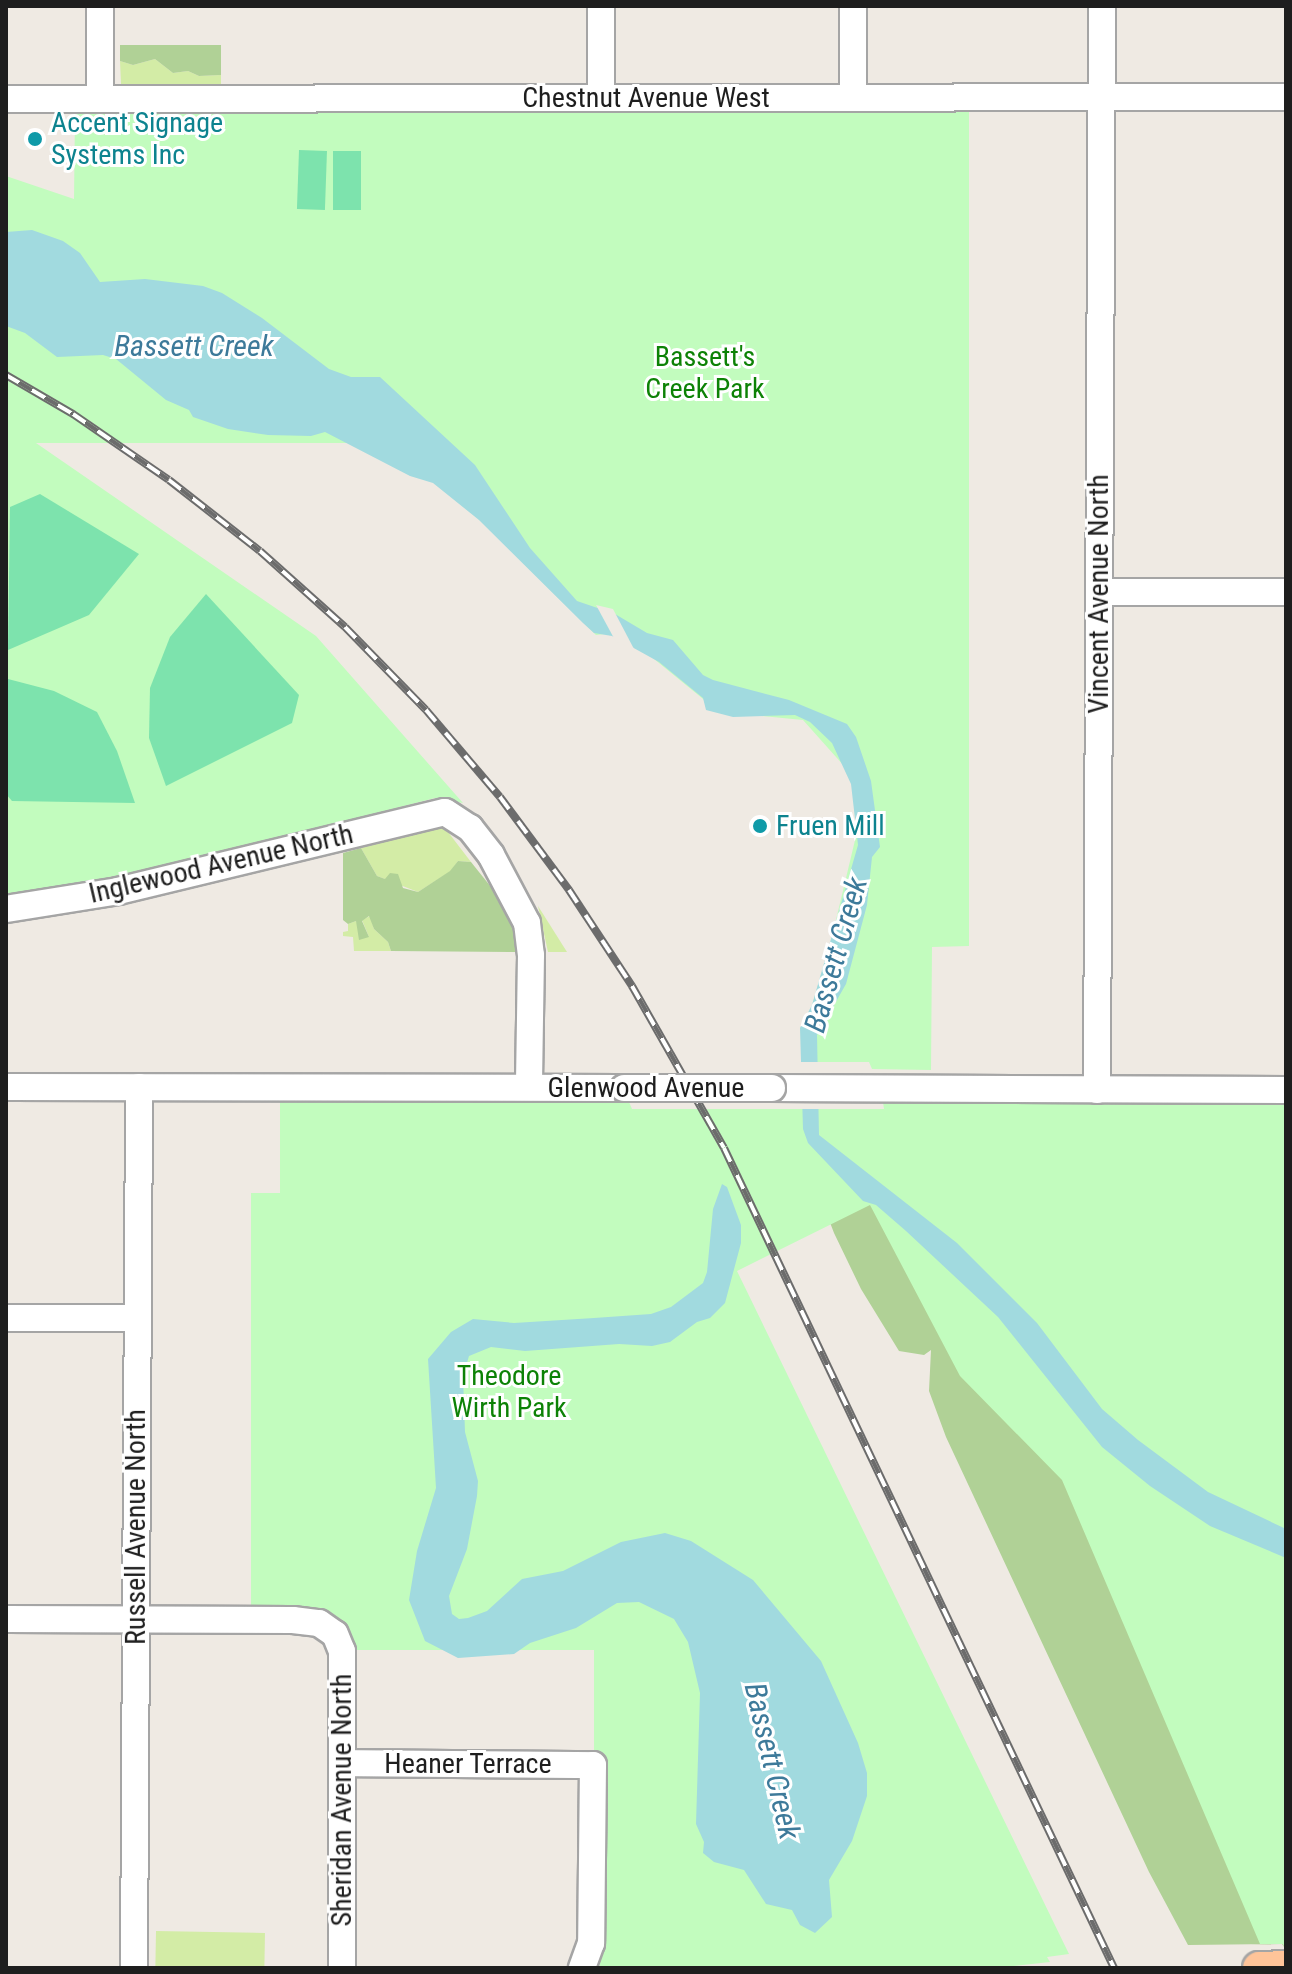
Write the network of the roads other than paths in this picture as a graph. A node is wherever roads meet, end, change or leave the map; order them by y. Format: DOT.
graph roads {
  1 [pos="100,6"];
  2 [pos="601,6"];
  3 [pos="853,6"];
  4 [pos="1102,6"];
  5 [pos="853,97"];
  6 [pos="1286,97"];
  7 [pos="601,98"];
  8 [pos="1101,98"];
  9 [pos="6,99"];
  10 [pos="100,99"];
  11 [pos="1099,592"];
  12 [pos="1286,592"];
  13 [pos="6,909"];
  14 [pos="6,1087"];
  15 [pos="139,1087"];
  16 [pos="529,1087"];
  17 [pos="1097,1090"];
  18 [pos="1286,1090"];
  19 [pos="6,1318"];
  20 [pos="137,1318"];
  21 [pos="6,1619"];
  22 [pos="136,1620"];
  23 [pos="343,1763"];
  24 [pos="1286,1967"];
  25 [pos="134,1968"];
  26 [pos="342,1968"];
  27 [pos="582,1968"];
  28 [pos="1259,1968"];
  1 -- 10 [label="street"];
  2 -- 7 [label="street"];
  3 -- 5 [label="street"];
  4 -- 8 [label="street, Vincent Avenue North"];
  5 -- 7 [label="street, Chestnut Avenue West"];
  5 -- 8 [label="street, Chestnut Avenue West"];
  6 -- 8 [label="street, Chestnut Avenue West"];
  7 -- 10 [label="street, Chestnut Avenue West"];
  8 -- 11 [label="street, Vincent Avenue North"];
  9 -- 10 [label="street, Chestnut Avenue West"];
  11 -- 12 [label="street"];
  11 -- 17 [label="street, Vincent Avenue North"];
  13 -- 16 [label="street, Inglewood Avenue North"];
  14 -- 15 [label="street, Glenwood Avenue"];
  15 -- 16 [label="street, Glenwood Avenue"];
  15 -- 20 [label="street, Russell Avenue North"];
  16 -- 17 [label="street, Glenwood Avenue, bridge"];
  17 -- 18 [label="street, Glenwood Avenue"];
  19 -- 20 [label="street"];
  20 -- 22 [label="street, Russell Avenue North"];
  21 -- 22 [label="street"];
  22 -- 23 [label="street, Sheridan Avenue North"];
  22 -- 25 [label="street, Russell Avenue North"];
  23 -- 26 [label="street, Sheridan Avenue North"];
  23 -- 27 [label="street, Heaner Terrace"];
  24 -- 28 [label="main road"];
}
